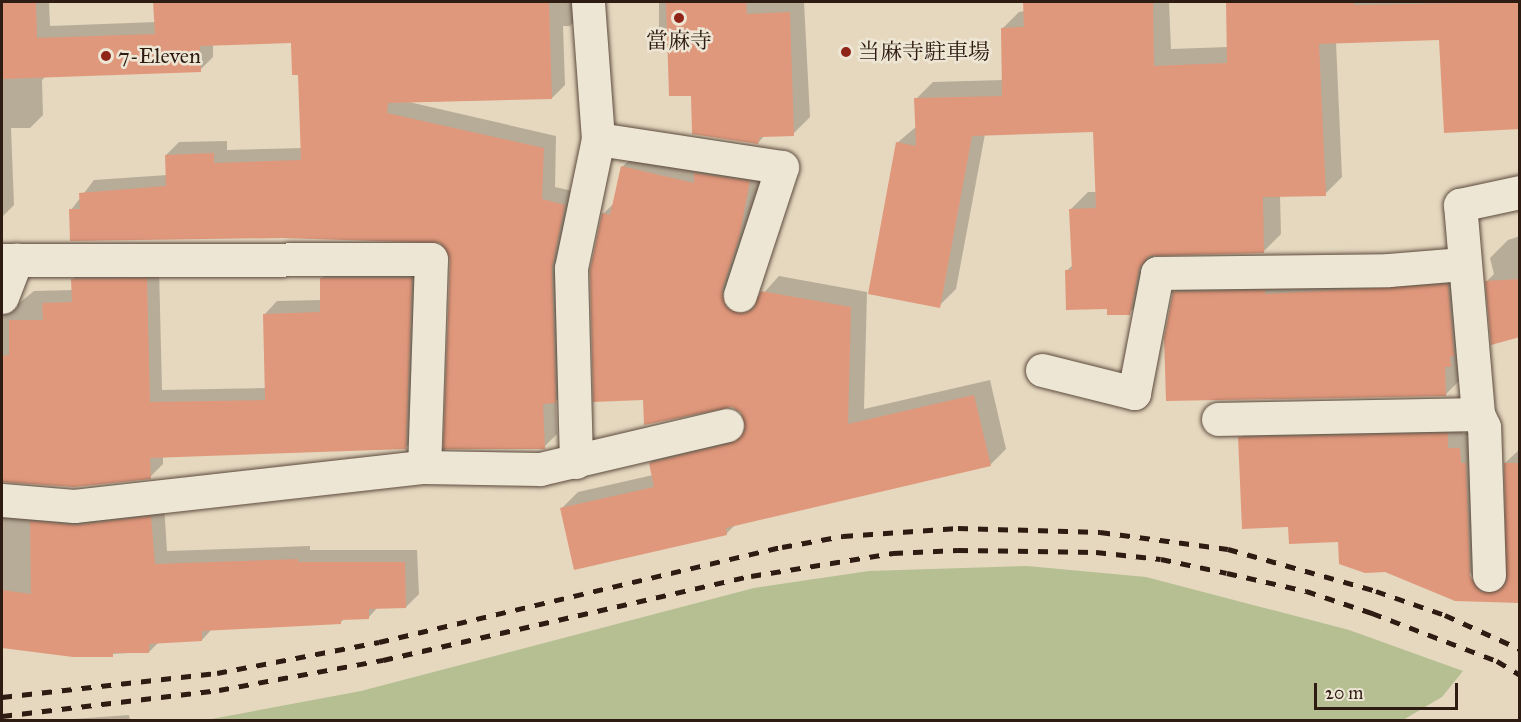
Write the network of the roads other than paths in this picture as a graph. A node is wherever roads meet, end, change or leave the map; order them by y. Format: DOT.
graph roads {
  1 [pos="588,2"];
  2 [pos="598,139"];
  3 [pos="1520,192"];
  4 [pos="9,260"];
  5 [pos="1463,264"];
  6 [pos="740,295"];
  7 [pos="2,297"];
  8 [pos="1042,370"];
  9 [pos="1478,414"];
  10 [pos="1218,419"];
  11 [pos="727,425"];
  12 [pos="576,462"];
  13 [pos="424,467"];
  14 [pos="2,500"];
  15 [pos="1489,575"];
  1 -- 2 [label="street"];
  2 -- 6 [label="street"];
  2 -- 12 [label="street"];
  3 -- 5 [label="street"];
  4 -- 7 [label="street"];
  4 -- 13 [label="street"];
  5 -- 8 [label="street"];
  5 -- 9 [label="street"];
  9 -- 10 [label="street"];
  9 -- 15 [label="street"];
  11 -- 12 [label="street"];
  12 -- 13 [label="street"];
  13 -- 14 [label="street"];
}
